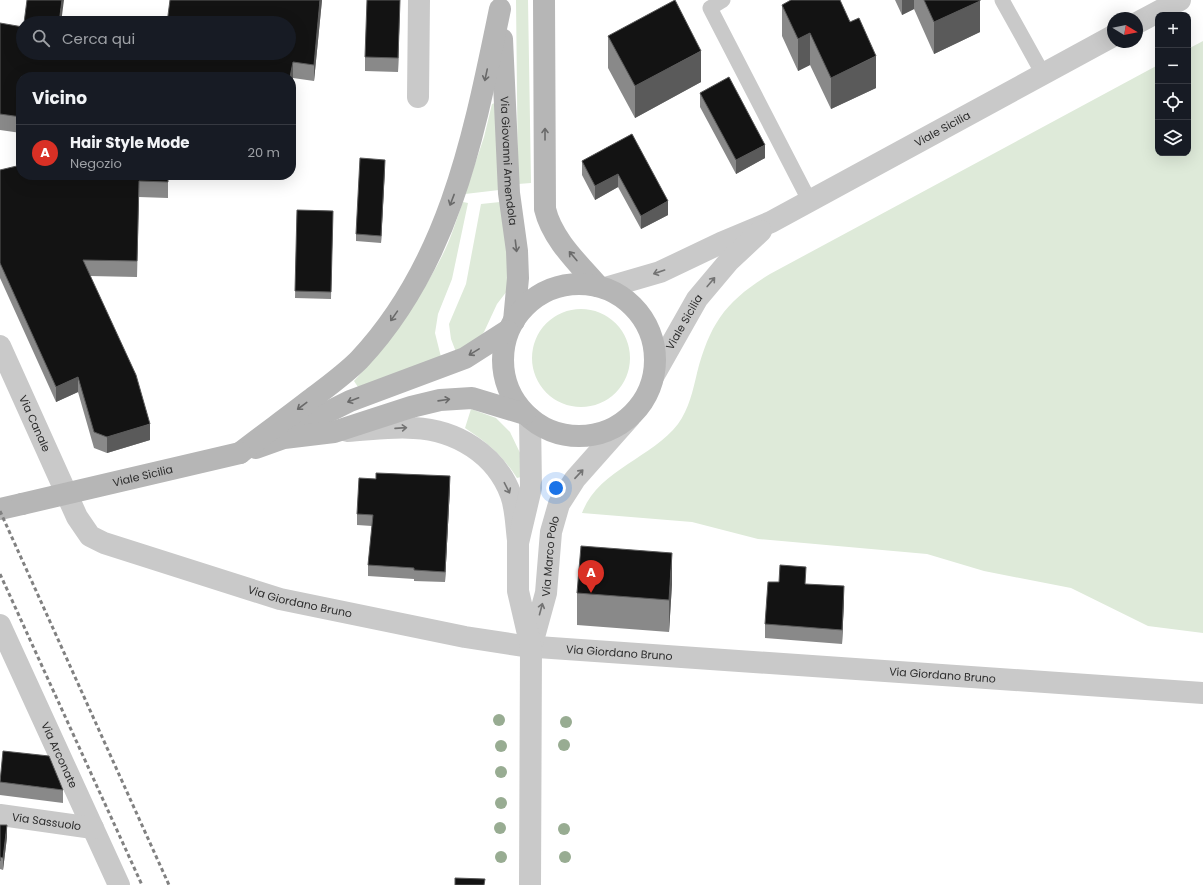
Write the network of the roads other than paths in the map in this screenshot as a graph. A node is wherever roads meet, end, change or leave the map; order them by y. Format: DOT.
graph roads {
  1 [pos="419,0"];
  2 [pos="544,0"];
  3 [pos="724,0"];
  4 [pos="1002,0"];
  5 [pos="1180,0"];
  6 [pos="500,5"];
  7 [pos="1143,20"];
  8 [pos="1107,39"];
  9 [pos="1043,74"];
  10 [pos="418,97"];
  11 [pos="809,200"];
  12 [pos="771,222"];
  13 [pos="602,287"];
  14 [pos="511,326"];
  15 [pos="0,346"];
  16 [pos="654,375"];
  17 [pos="527,416"];
  18 [pos="630,417"];
  19 [pos="334,432"];
  20 [pos="284,438"];
  21 [pos="240,453"];
  22 [pos="71,502"];
  23 [pos="0,510"];
  24 [pos="518,543"];
  25 [pos="0,625"];
  26 [pos="531,647"];
  27 [pos="1203,693"];
  28 [pos="0,815"];
  29 [pos="93,828"];
  30 [pos="119,885"];
  31 [pos="530,885"];
  1 -- 10 [label="street"];
  13 -- 2 [label="main road, one-way"];
  3 -- 11 [label="lane"];
  4 -- 9 [label="lane"];
  5 -- 7 [label="street"];
  6 -- 14 [label="main road, Via Giovanni Amendola, one-way"];
  6 -- 21 [label="main road, one-way"];
  8 -- 9 [label="street, Viale Sicilia"];
  9 -- 11 [label="street, Viale Sicilia"];
  11 -- 12 [label="street, Viale Sicilia"];
  12 -- 13 [label="street, Viale Sicilia, one-way"];
  16 -- 12 [label="street, Viale Sicilia, one-way"];
  13 -- 14 [label="main road"];
  13 -- 16 [label="main road"];
  14 -- 17 [label="main road, Via Giovanni Amendola"];
  14 -- 20 [label="main road, one-way"];
  15 -- 22 [label="street, Via Canale"];
  16 -- 18 [label="main road"];
  17 -- 18 [label="main road"];
  19 -- 17 [label="main road, one-way"];
  17 -- 24 [label="street, Via Marco Polo"];
  26 -- 18 [label="street, Via Marco Polo, one-way"];
  19 -- 20 [label="main road"];
  19 -- 24 [label="street, one-way"];
  20 -- 21 [label="main road, Viale Sicilia"];
  21 -- 23 [label="main road, Viale Sicilia, bridge"];
  22 -- 26 [label="street, Via Giordano Bruno"];
  24 -- 26 [label="street, Via Marco Polo"];
  25 -- 29 [label="street, Via Arconate"];
  26 -- 27 [label="street, Via Giordano Bruno"];
  26 -- 31 [label="street, Via Marco Polo"];
  28 -- 29 [label="street, Via Sassuolo"];
  29 -- 30 [label="street, Via Arconate"];
}
